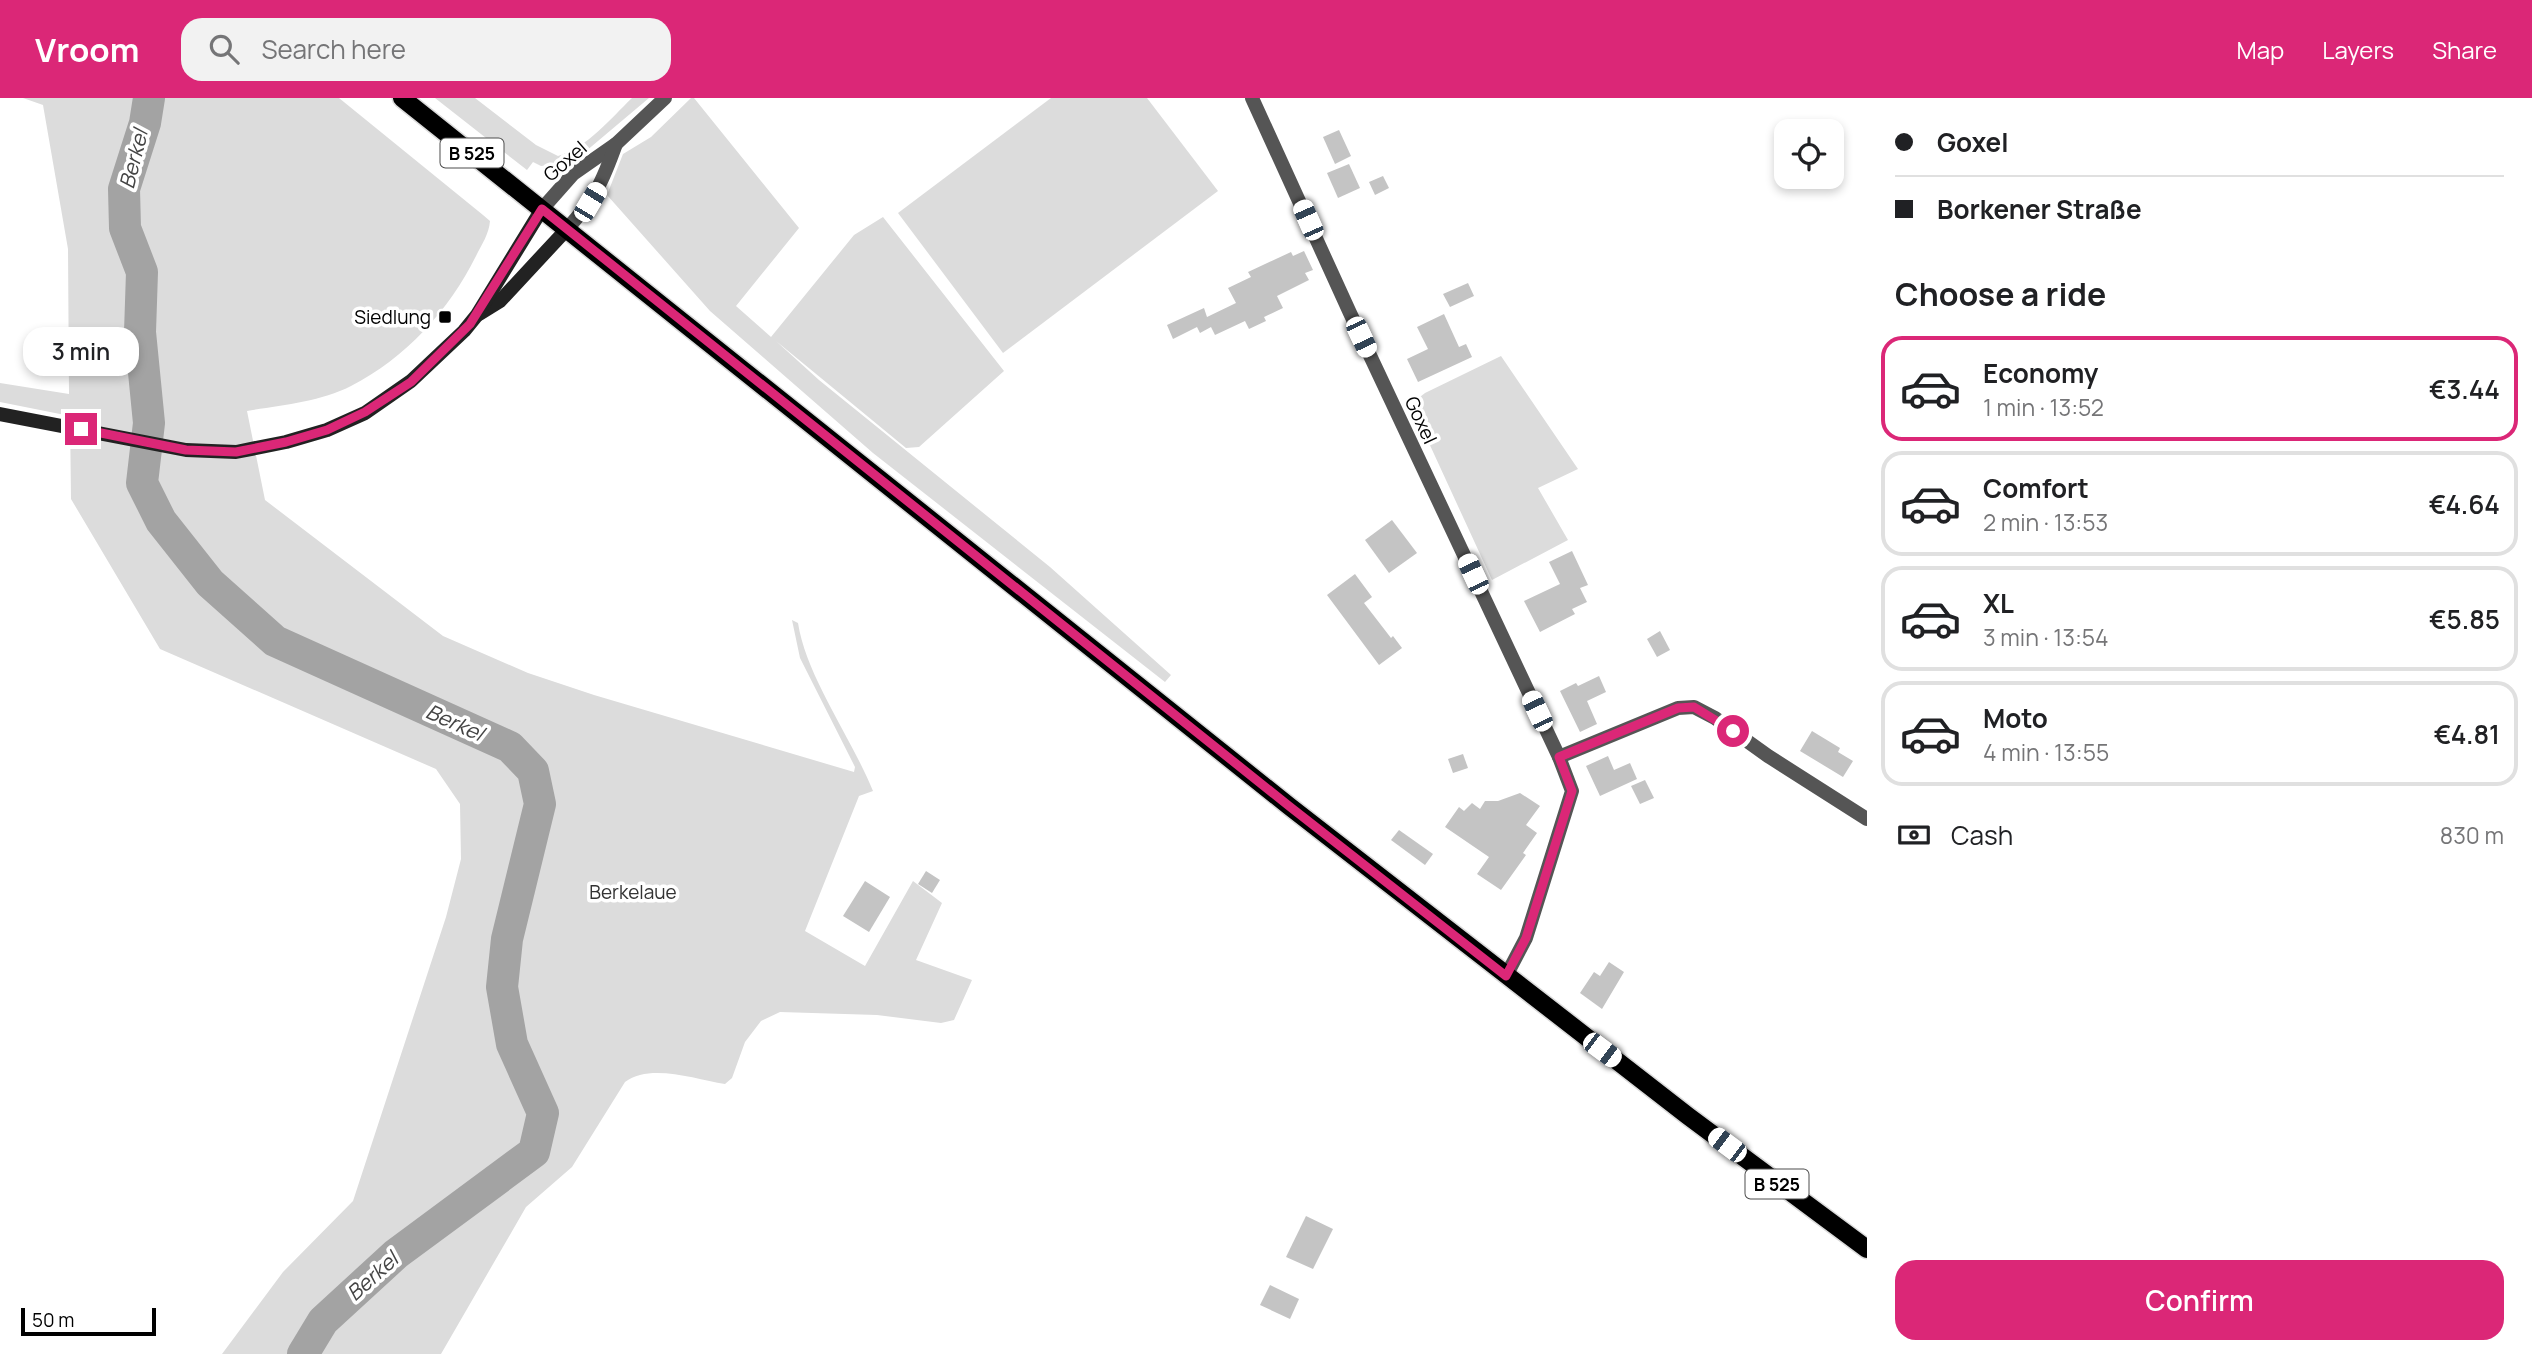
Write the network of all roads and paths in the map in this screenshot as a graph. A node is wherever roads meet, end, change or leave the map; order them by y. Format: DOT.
graph roads {
  1 [pos="402,98"];
  2 [pos="665,98"];
  3 [pos="1252,98"];
  4 [pos="616,144"];
  5 [pos="542,209"];
  6 [pos="567,229"];
  7 [pos="477,315"];
  8 [pos="0,414"];
  9 [pos="1559,757"];
  10 [pos="1867,819"];
  11 [pos="1506,976"];
  12 [pos="1867,1249"];
  1 -- 5 [label="main road, B 525"];
  2 -- 4 [label="street, Goxel"];
  3 -- 9 [label="street, Goxel"];
  4 -- 5 [label="street, Goxel"];
  4 -- 6 [label="street, Goxel"];
  5 -- 6 [label="main road, B 525"];
  5 -- 7 [label="street"];
  6 -- 7 [label="street"];
  6 -- 11 [label="main road, B 525"];
  7 -- 8 [label="street"];
  9 -- 10 [label="street"];
  9 -- 11 [label="street, Goxel"];
  11 -- 12 [label="main road, B 525"];
}
